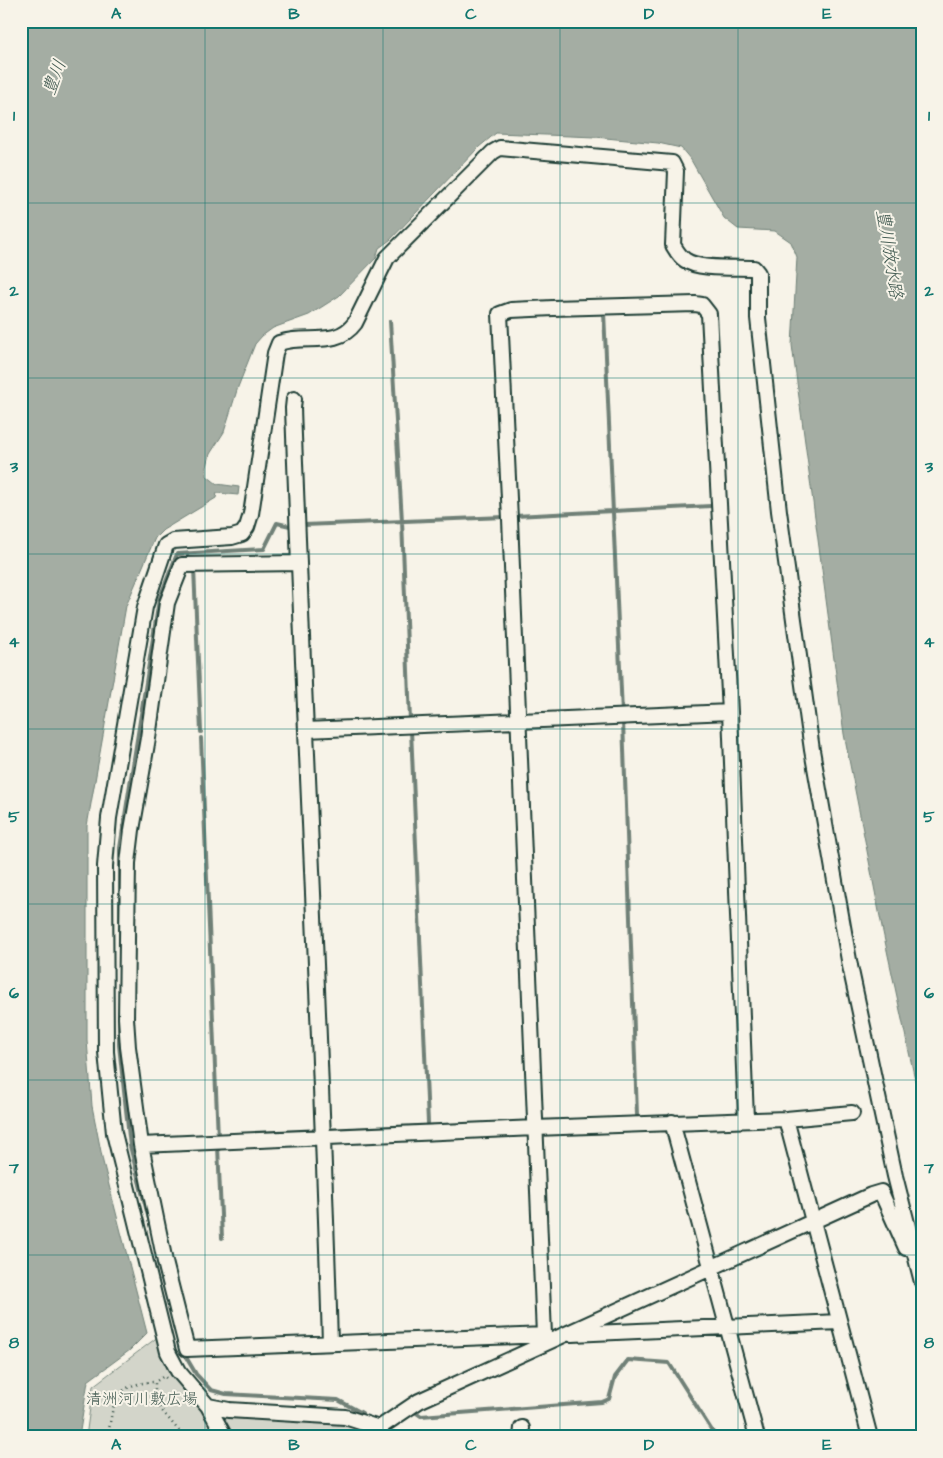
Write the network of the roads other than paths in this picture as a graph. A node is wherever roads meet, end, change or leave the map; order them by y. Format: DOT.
graph roads {
  1 [pos="294,399"];
  2 [pos="298,563"];
  3 [pos="730,712"];
  4 [pos="518,722"];
  5 [pos="306,730"];
  6 [pos="852,1113"];
  7 [pos="746,1119"];
  8 [pos="786,1119"];
  9 [pos="672,1122"];
  10 [pos="535,1128"];
  11 [pos="324,1138"];
  12 [pos="141,1145"];
  13 [pos="812,1221"];
  14 [pos="916,1263"];
  15 [pos="712,1267"];
  16 [pos="922,1282"];
  17 [pos="839,1322"];
  18 [pos="728,1328"];
  19 [pos="564,1334"];
  20 [pos="544,1339"];
  21 [pos="330,1343"];
  22 [pos="208,1406"];
  23 [pos="378,1432"];
  24 [pos="225,1437"];
  25 [pos="757,1437"];
  26 [pos="870,1437"];
  1 -- 2 [label="street"];
  2 -- 5 [label="street"];
  2 -- 12 [label="street"];
  3 -- 4 [label="street"];
  3 -- 4 [label="street"];
  3 -- 7 [label="street"];
  4 -- 5 [label="street"];
  4 -- 10 [label="street"];
  5 -- 11 [label="street"];
  6 -- 8 [label="street"];
  7 -- 8 [label="street"];
  7 -- 9 [label="street"];
  8 -- 13 [label="street"];
  9 -- 10 [label="street"];
  9 -- 15 [label="street"];
  10 -- 11 [label="street"];
  10 -- 20 [label="street"];
  11 -- 12 [label="street"];
  11 -- 21 [label="street"];
  12 -- 21 [label="street"];
  13 -- 14 [label="street"];
  13 -- 15 [label="street"];
  13 -- 17 [label="street"];
  14 -- 16 [label="street"];
  14 -- 22 [label="street"];
  15 -- 18 [label="street"];
  15 -- 19 [label="street"];
  17 -- 18 [label="street"];
  17 -- 26 [label="street"];
  18 -- 19 [label="street"];
  18 -- 25 [label="street"];
  19 -- 20 [label="street"];
  20 -- 21 [label="street"];
  20 -- 23 [label="street"];
  22 -- 23 [label="street"];
  22 -- 24 [label="street"];
}
